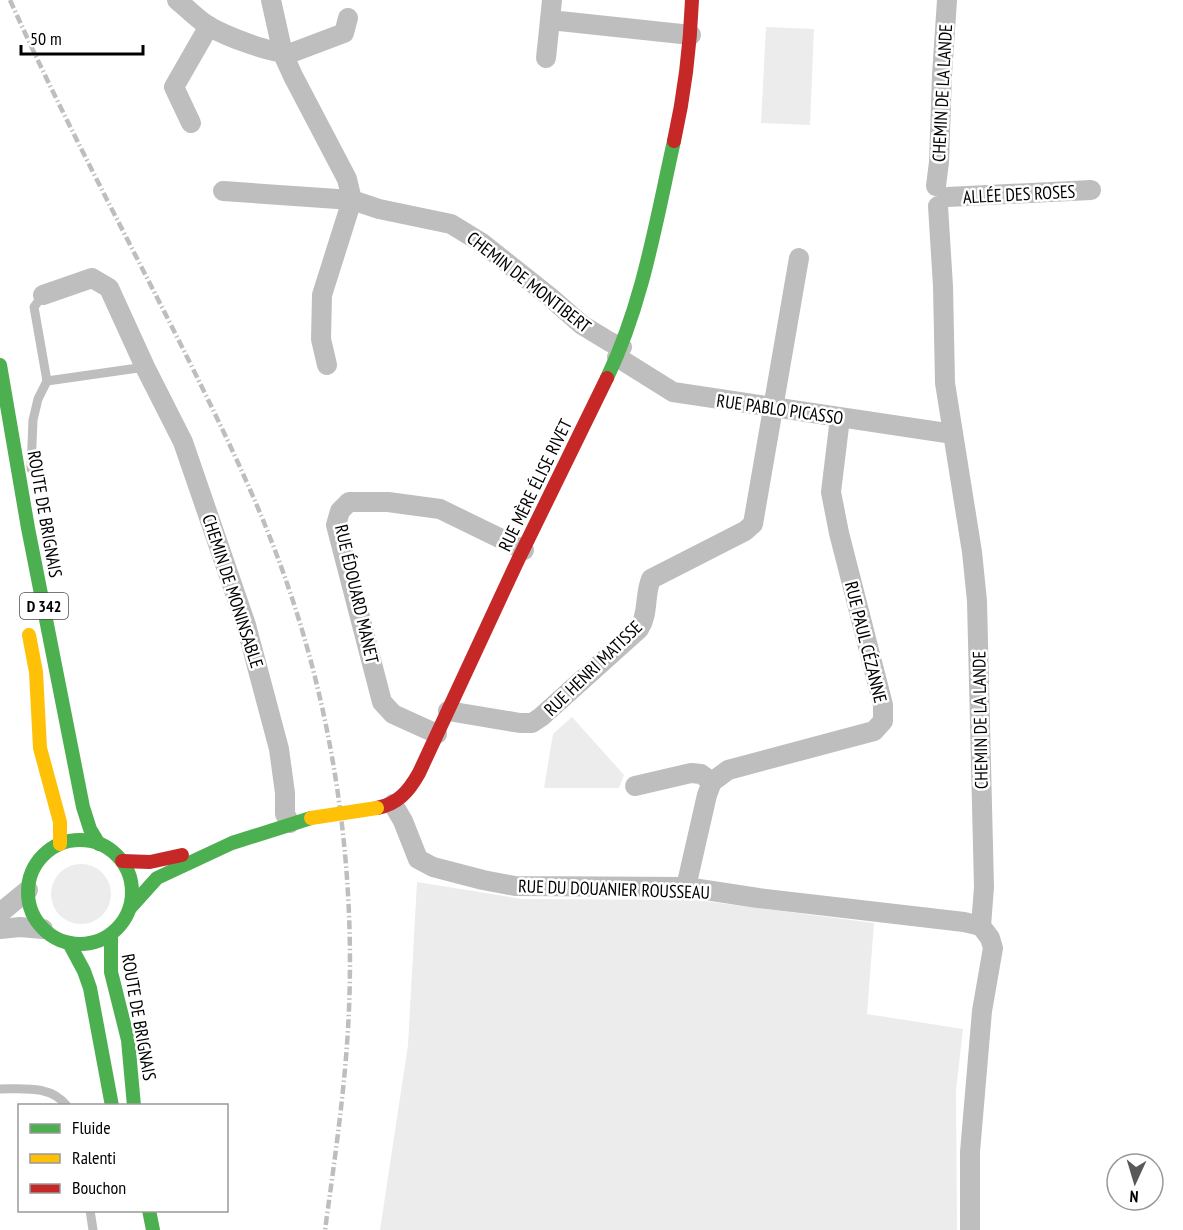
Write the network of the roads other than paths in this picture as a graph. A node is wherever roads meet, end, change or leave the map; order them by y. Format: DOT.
graph roads {
  1 [pos="177,0"];
  2 [pos="272,0"];
  3 [pos="552,0"];
  4 [pos="692,0"];
  5 [pos="947,0"];
  6 [pos="348,18"];
  7 [pos="550,20"];
  8 [pos="209,26"];
  9 [pos="691,35"];
  10 [pos="284,54"];
  11 [pos="546,58"];
  12 [pos="191,123"];
  13 [pos="1092,190"];
  14 [pos="223,191"];
  15 [pos="940,196"];
  16 [pos="352,200"];
  17 [pos="799,258"];
  18 [pos="43,295"];
  19 [pos="620,352"];
  20 [pos="0,365"];
  21 [pos="327,365"];
  22 [pos="145,367"];
  23 [pos="47,381"];
  24 [pos="772,408"];
  25 [pos="840,418"];
  26 [pos="953,434"];
  27 [pos="30,474"];
  28 [pos="30,485"];
  29 [pos="28,528"];
  30 [pos="524,550"];
  31 [pos="28,627"];
  32 [pos="448,711"];
  33 [pos="437,734"];
  34 [pos="712,782"];
  35 [pos="635,786"];
  36 [pos="385,806"];
  37 [pos="290,823"];
  38 [pos="232,843"];
  39 [pos="60,844"];
  40 [pos="99,844"];
  41 [pos="122,861"];
  42 [pos="686,887"];
  43 [pos="28,890"];
  44 [pos="130,908"];
  45 [pos="0,913"];
  46 [pos="981,926"];
  47 [pos="0,929"];
  48 [pos="43,929"];
  49 [pos="111,935"];
  50 [pos="69,943"];
  51 [pos="0,1089"];
  52 [pos="65,1104"];
  53 [pos="112,1104"];
  54 [pos="134,1104"];
  55 [pos="90,1212"];
  56 [pos="149,1212"];
  57 [pos="93,1230"];
  58 [pos="153,1230"];
  59 [pos="970,1230"];
  1 -- 8 [label="street"];
  2 -- 10 [label="street"];
  3 -- 7 [label="street"];
  4 -- 9 [label="main road, RUE MÈRE ÉLISE RIVET"];
  5 -- 15 [label="street, CHEMIN DE LA LANDE"];
  6 -- 10 [label="street"];
  7 -- 9 [label="street"];
  7 -- 11 [label="street"];
  8 -- 10 [label="street"];
  8 -- 12 [label="street"];
  9 -- 19 [label="main road, RUE MÈRE ÉLISE RIVET"];
  10 -- 16 [label="street"];
  13 -- 15 [label="street, ALLÉE DES ROSES"];
  14 -- 16 [label="street, CHEMIN DE MONTIBERT"];
  15 -- 26 [label="street, CHEMIN DE LA LANDE"];
  16 -- 19 [label="street, CHEMIN DE MONTIBERT"];
  16 -- 21 [label="street"];
  17 -- 24 [label="street"];
  18 -- 22 [label="street, CHEMIN DE MONINSABLE"];
  18 -- 23 [label="lane, CHEMIN DE MONINSABLE"];
  19 -- 24 [label="street, RUE PABLO PICASSO"];
  19 -- 30 [label="main road, RUE MÈRE ÉLISE RIVET"];
  20 -- 29 [label="main road, ROUTE DE BRIGNAIS / D 342"];
  22 -- 23 [label="lane"];
  22 -- 37 [label="street, CHEMIN DE MONINSABLE"];
  23 -- 27 [label="lane"];
  24 -- 25 [label="street, RUE PABLO PICASSO"];
  24 -- 32 [label="street, RUE HENRI MATISSE"];
  25 -- 26 [label="street, RUE PABLO PICASSO"];
  25 -- 34 [label="street, RUE PAUL CÉZANNE"];
  26 -- 46 [label="street, CHEMIN DE LA LANDE"];
  28 -- 29 [label="lane"];
  29 -- 40 [label="main road, ROUTE DE BRIGNAIS / D 342"];
  30 -- 32 [label="main road, RUE MÈRE ÉLISE RIVET"];
  30 -- 33 [label="street, RUE ÉDOUARD MANET"];
  31 -- 39 [label="main road, D 342"];
  32 -- 33 [label="main road, RUE MÈRE ÉLISE RIVET"];
  33 -- 36 [label="main road, RUE MÈRE ÉLISE RIVET"];
  34 -- 35 [label="street"];
  34 -- 42 [label="street"];
  36 -- 37 [label="main road, bridge"];
  36 -- 42 [label="street, RUE DU DOUANIER ROUSSEAU"];
  37 -- 38 [label="main road"];
  38 -- 41 [label="main road"];
  38 -- 44 [label="main road"];
  39 -- 40 [label="main road"];
  39 -- 43 [label="main road"];
  40 -- 41 [label="main road, ROUTE DE BRIGNAIS"];
  41 -- 44 [label="main road"];
  42 -- 46 [label="street, RUE DU DOUANIER ROUSSEAU"];
  43 -- 45 [label="street"];
  43 -- 48 [label="main road"];
  44 -- 49 [label="main road, ROUTE DE BRIGNAIS"];
  46 -- 59 [label="street, CHEMIN DE LA LANDE"];
  47 -- 48 [label="street"];
  48 -- 50 [label="main road"];
  49 -- 50 [label="main road, ROUTE DE BRIGNAIS"];
  49 -- 54 [label="main road, ROUTE DE BRIGNAIS"];
  50 -- 53 [label="main road"];
  51 -- 52 [label="lane"];
  55 -- 57 [label="lane"];
  56 -- 58 [label="main road"];
}
